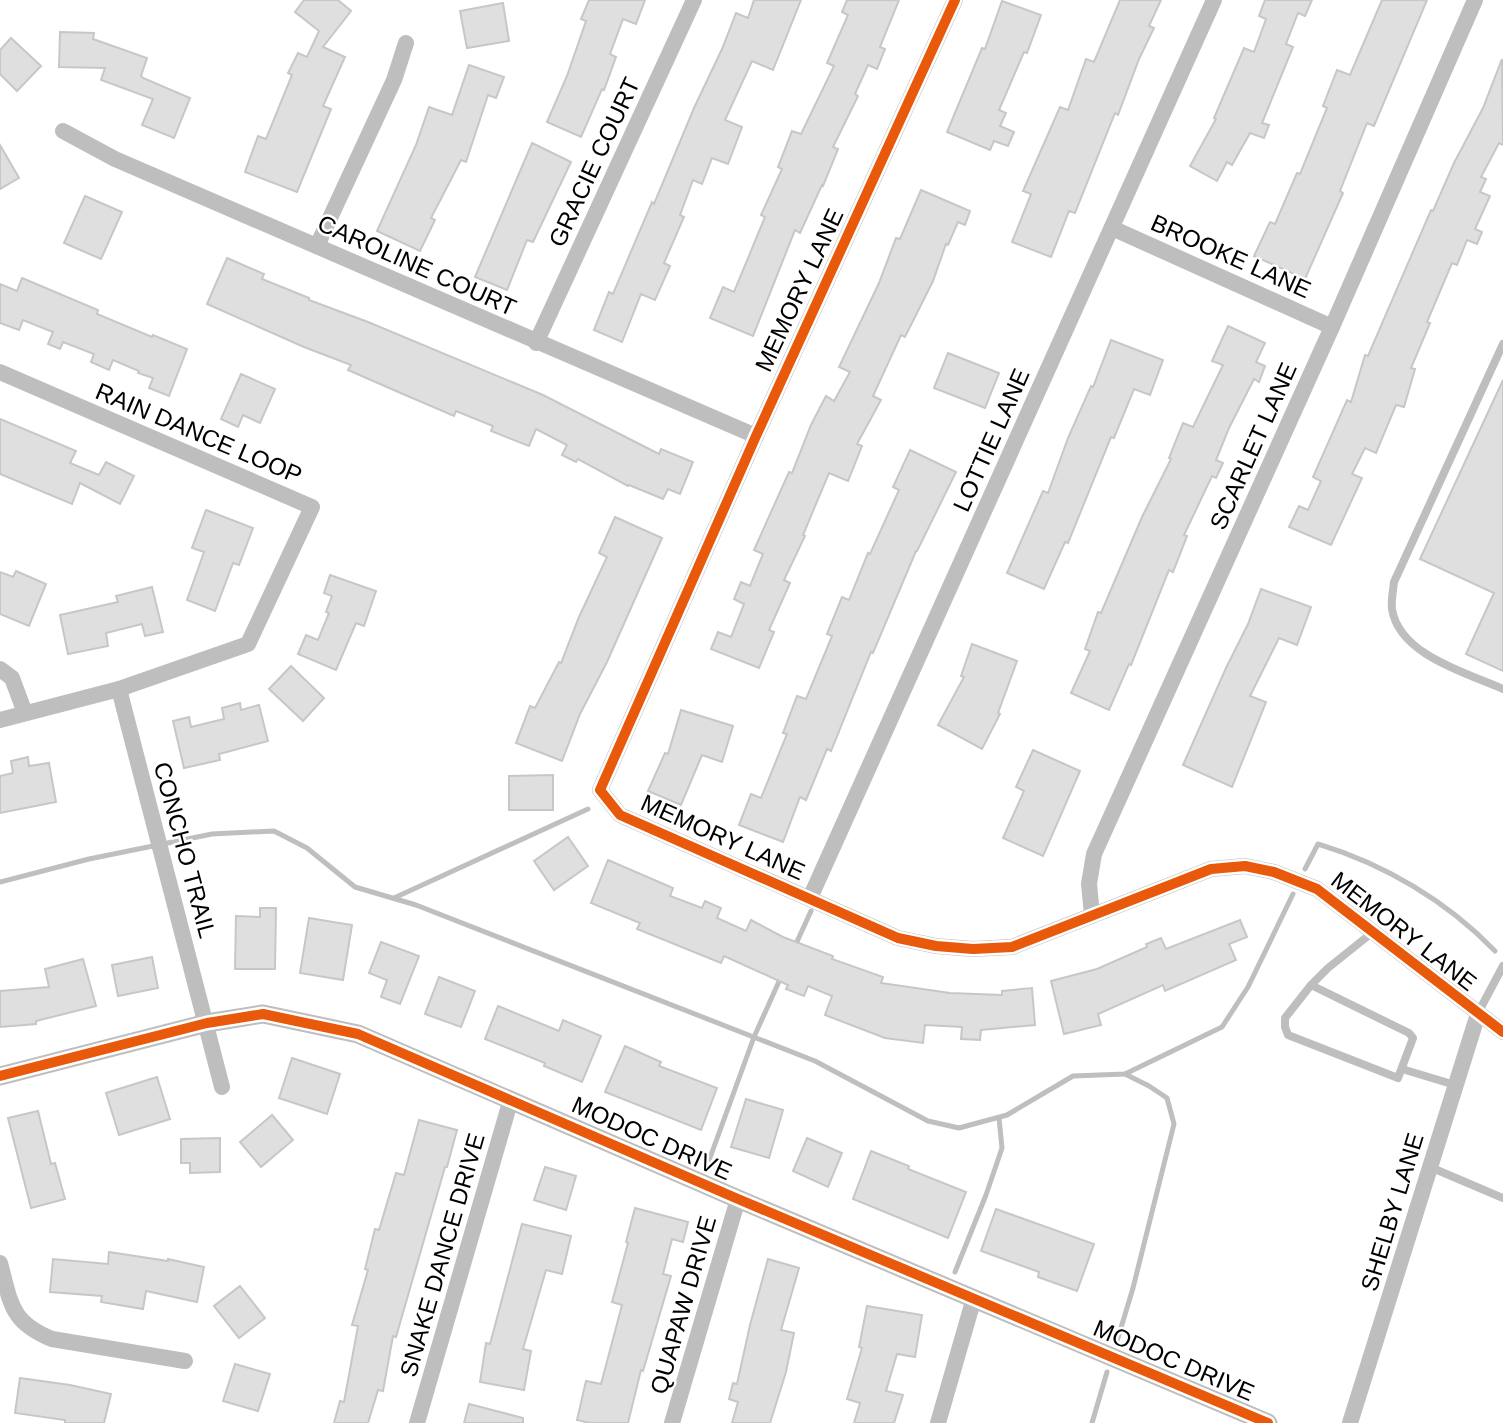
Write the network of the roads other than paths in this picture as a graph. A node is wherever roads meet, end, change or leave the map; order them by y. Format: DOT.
graph roads {
  1 [pos="694,0"];
  2 [pos="955,0"];
  3 [pos="1214,0"];
  4 [pos="1475,0"];
  5 [pos="406,43"];
  6 [pos="63,131"];
  7 [pos="1112,228"];
  8 [pos="317,246"];
  9 [pos="1332,327"];
  10 [pos="536,342"];
  11 [pos="1503,344"];
  12 [pos="0,372"];
  13 [pos="756,436"];
  14 [pos="0,669"];
  15 [pos="119,689"];
  16 [pos="1503,689"];
  17 [pos="25,713"];
  18 [pos="0,720"];
  19 [pos="810,898"];
  20 [pos="1092,915"];
  21 [pos="1373,932"];
  22 [pos="1503,966"];
  23 [pos="1311,985"];
  24 [pos="1478,1014"];
  25 [pos="206,1023"];
  26 [pos="1503,1032"];
  27 [pos="1402,1069"];
  28 [pos="0,1076"];
  29 [pos="1455,1086"];
  30 [pos="222,1087"];
  31 [pos="511,1099"];
  32 [pos="1430,1167"];
  33 [pos="1503,1198"];
  34 [pos="738,1199"];
  35 [pos="0,1264"];
  36 [pos="974,1298"];
  37 [pos="185,1361"];
  38 [pos="417,1423"];
  39 [pos="672,1423"];
  40 [pos="938,1423"];
  41 [pos="1268,1423"];
  42 [pos="1350,1423"];
  1 -- 10 [label="street, GRACIE COURT"];
  2 -- 13 [label="street, MEMORY LANE"];
  3 -- 7 [label="street, LOTTIE LANE"];
  4 -- 9 [label="street, SCARLET LANE"];
  5 -- 8 [label="street"];
  6 -- 8 [label="street, CAROLINE COURT"];
  7 -- 9 [label="street, BROOKE LANE"];
  7 -- 19 [label="street, LOTTIE LANE"];
  8 -- 10 [label="street, CAROLINE COURT"];
  9 -- 20 [label="street, SCARLET LANE"];
  10 -- 13 [label="street, CAROLINE COURT"];
  11 -- 16 [label="lane"];
  12 -- 15 [label="street, RAIN DANCE LOOP"];
  13 -- 19 [label="street, MEMORY LANE"];
  14 -- 17 [label="street"];
  15 -- 17 [label="street, RAIN DANCE LOOP"];
  15 -- 25 [label="street, CONCHO TRAIL"];
  17 -- 18 [label="street, RAIN DANCE LOOP"];
  19 -- 20 [label="street, MEMORY LANE"];
  20 -- 21 [label="street, MEMORY LANE"];
  21 -- 23 [label="lane"];
  21 -- 24 [label="street, MEMORY LANE"];
  22 -- 24 [label="lane"];
  23 -- 27 [label="lane"];
  23 -- 27 [label="lane"];
  24 -- 26 [label="street, MEMORY LANE"];
  24 -- 29 [label="street, SHELBY LANE"];
  25 -- 28 [label="street, MODOC DRIVE"];
  25 -- 30 [label="street, CONCHO TRAIL"];
  25 -- 31 [label="street, MODOC DRIVE"];
  27 -- 29 [label="lane"];
  29 -- 32 [label="street, SHELBY LANE"];
  31 -- 34 [label="street, MODOC DRIVE"];
  31 -- 38 [label="street, SNAKE DANCE DRIVE"];
  32 -- 33 [label="lane"];
  32 -- 42 [label="street, SHELBY LANE"];
  34 -- 36 [label="street, MODOC DRIVE"];
  34 -- 39 [label="street, QUAPAW DRIVE"];
  35 -- 37 [label="street"];
  36 -- 40 [label="street"];
  36 -- 41 [label="street, MODOC DRIVE"];
}
